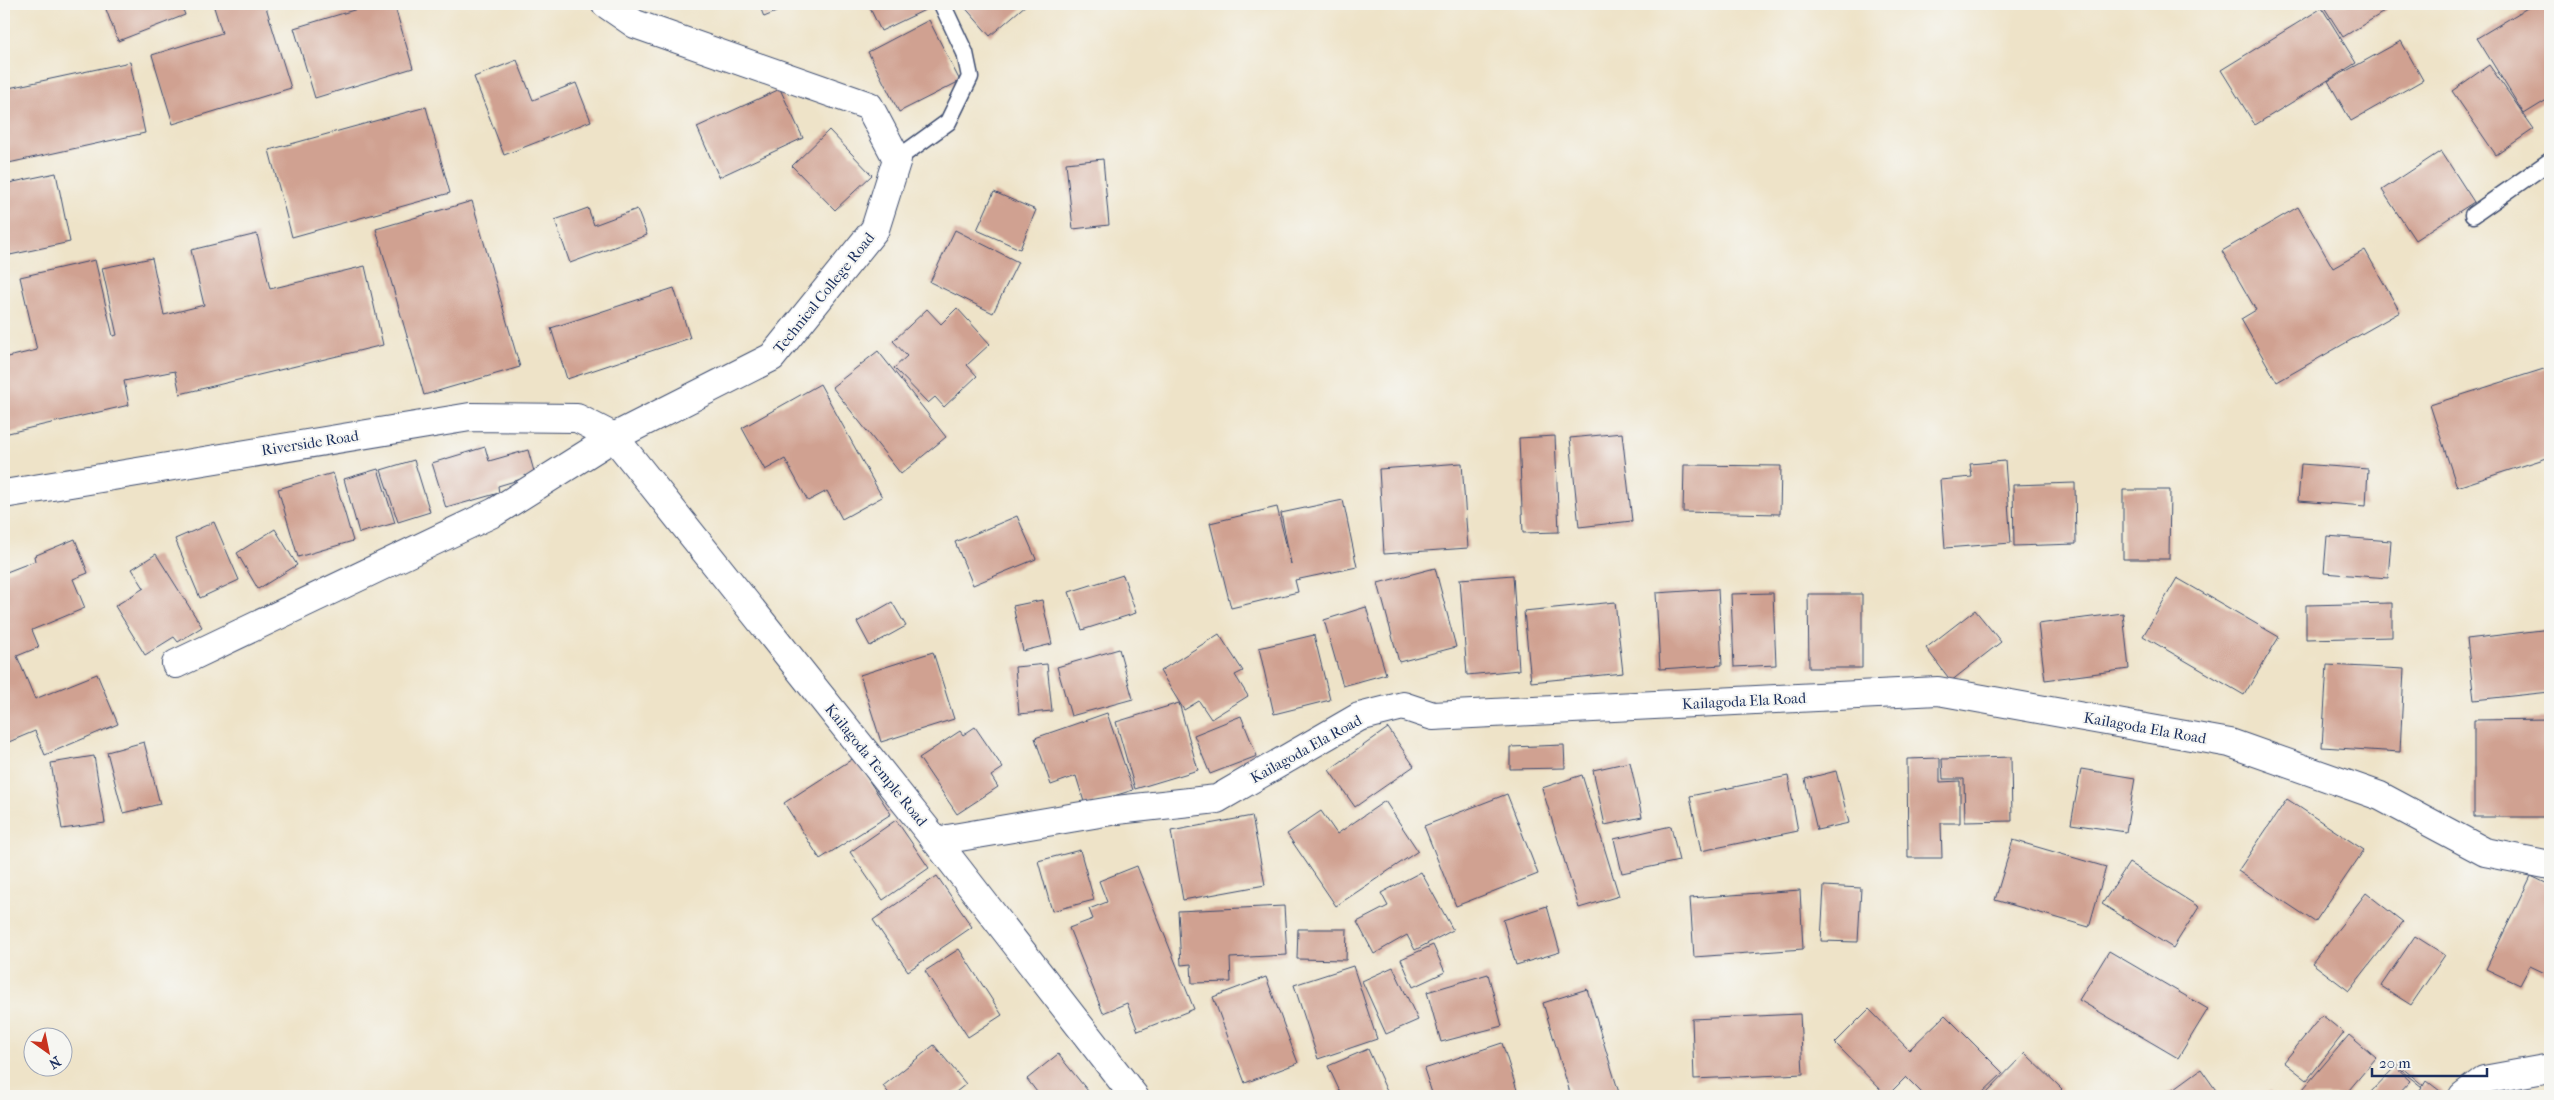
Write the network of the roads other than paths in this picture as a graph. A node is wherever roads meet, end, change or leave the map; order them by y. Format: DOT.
graph roads {
  1 [pos="606,4"];
  2 [pos="942,4"];
  3 [pos="897,159"];
  4 [pos="2550,161"];
  5 [pos="2474,216"];
  6 [pos="614,437"];
  7 [pos="4,494"];
  8 [pos="176,664"];
  9 [pos="936,840"];
  10 [pos="2550,865"];
  11 [pos="2550,1068"];
  12 [pos="1134,1096"];
  13 [pos="2463,1096"];
  1 -- 3 [label="street"];
  2 -- 3 [label="lane"];
  3 -- 6 [label="street, Technical College Road"];
  4 -- 5 [label="lane"];
  6 -- 7 [label="street, Riverside Road"];
  6 -- 8 [label="street, Technical College Road"];
  6 -- 9 [label="street, Kailagoda Temple Road"];
  9 -- 10 [label="street, Kailagoda Ela Road"];
  9 -- 12 [label="street, Kailagoda Temple Road"];
  11 -- 13 [label="street"];
}
